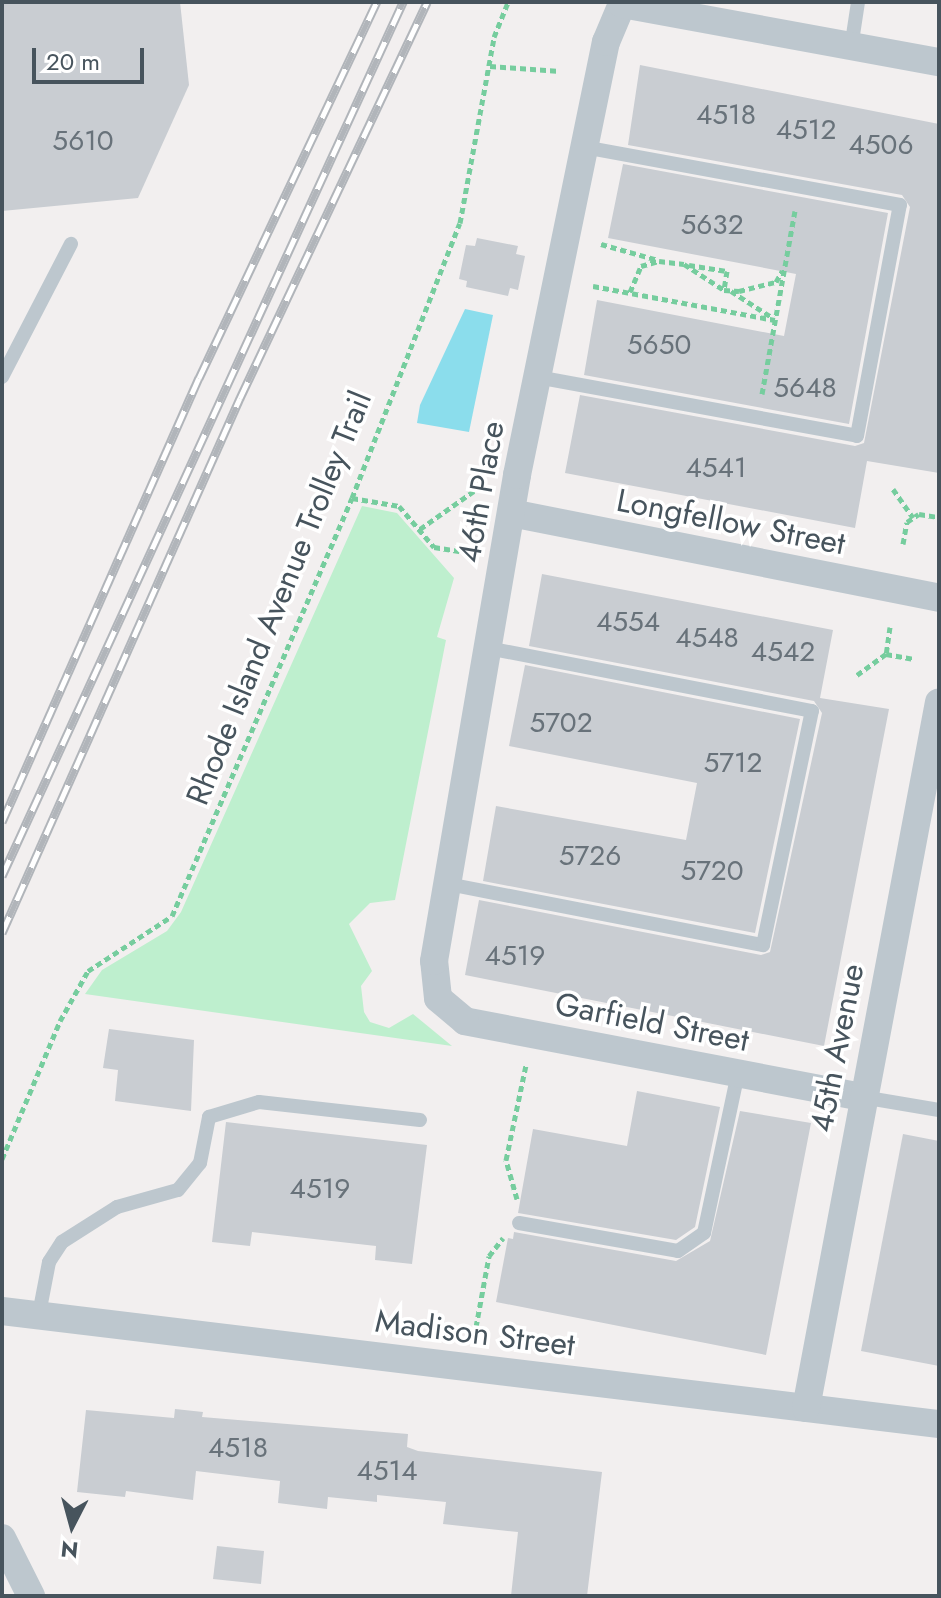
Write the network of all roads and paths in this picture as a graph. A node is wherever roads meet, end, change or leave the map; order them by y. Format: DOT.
graph roads {
  1 [pos="508,2"];
  2 [pos="858,2"];
  3 [pos="622,4"];
  4 [pos="851,48"];
  5 [pos="939,62"];
  6 [pos="489,66"];
  7 [pos="560,71"];
  8 [pos="584,147"];
  9 [pos="800,186"];
  10 [pos="71,244"];
  11 [pos="601,244"];
  12 [pos="659,261"];
  13 [pos="786,263"];
  14 [pos="684,264"];
  15 [pos="593,286"];
  16 [pos="727,290"];
  17 [pos="630,292"];
  18 [pos="775,320"];
  19 [pos="2,377"];
  20 [pos="537,377"];
  21 [pos="757,418"];
  22 [pos="481,486"];
  23 [pos="893,489"];
  24 [pos="352,498"];
  25 [pos="511,513"];
  26 [pos="939,517"];
  27 [pos="913,518"];
  28 [pos="419,530"];
  29 [pos="903,544"];
  30 [pos="467,552"];
  31 [pos="939,598"];
  32 [pos="890,627"];
  33 [pos="488,648"];
  34 [pos="886,654"];
  35 [pos="913,659"];
  36 [pos="857,675"];
  37 [pos="939,702"];
  38 [pos="448,884"];
  39 [pos="438,998"];
  40 [pos="527,1060"];
  41 [pos="738,1073"];
  42 [pos="862,1097"];
  43 [pos="939,1110"];
  44 [pos="420,1120"];
  45 [pos="2,1159"];
  46 [pos="519,1223"];
  47 [pos="2,1311"];
  48 [pos="39,1314"];
  49 [pos="476,1327"];
  50 [pos="806,1408"];
  51 [pos="939,1424"];
  52 [pos="2,1538"];
  53 [pos="31,1596"];
  1 -- 6 [label="path, Rhode Island Avenue Trolley Trail"];
  2 -- 4 [label="lane"];
  3 -- 4 [label="street"];
  3 -- 8 [label="street, 46th Place"];
  4 -- 5 [label="street"];
  6 -- 7 [label="path"];
  6 -- 24 [label="path, Rhode Island Avenue Trolley Trail"];
  8 -- 9 [label="lane"];
  8 -- 20 [label="street, 46th Place"];
  9 -- 13 [label="path"];
  9 -- 21 [label="lane"];
  10 -- 19 [label="lane"];
  11 -- 12 [label="path"];
  12 -- 14 [label="path"];
  12 -- 17 [label="path"];
  13 -- 16 [label="path"];
  13 -- 18 [label="path"];
  14 -- 16 [label="path"];
  14 -- 16 [label="path"];
  15 -- 17 [label="path"];
  16 -- 18 [label="path"];
  17 -- 18 [label="path"];
  18 -- 21 [label="path"];
  20 -- 21 [label="lane"];
  20 -- 25 [label="street, 46th Place"];
  22 -- 28 [label="path"];
  23 -- 27 [label="path"];
  24 -- 28 [label="path"];
  24 -- 45 [label="path, Rhode Island Avenue Trolley Trail"];
  25 -- 31 [label="street, Longfellow Street"];
  25 -- 33 [label="street, 46th Place"];
  26 -- 27 [label="path"];
  27 -- 29 [label="path"];
  28 -- 30 [label="path"];
  32 -- 34 [label="path"];
  33 -- 38 [label="street, 46th Place"];
  33 -- 38 [label="lane"];
  34 -- 35 [label="path"];
  34 -- 36 [label="path"];
  37 -- 42 [label="street, 45th Avenue"];
  38 -- 39 [label="street, 46th Place"];
  39 -- 41 [label="street, Garfield Street"];
  40 -- 46 [label="path"];
  41 -- 42 [label="street, Garfield Street"];
  41 -- 46 [label="lane"];
  42 -- 43 [label="lane"];
  42 -- 50 [label="street, 45th Avenue"];
  44 -- 48 [label="lane"];
  46 -- 49 [label="path"];
  47 -- 48 [label="street, Madison Street"];
  48 -- 50 [label="street, Madison Street"];
  50 -- 51 [label="street, Madison Street"];
  52 -- 53 [label="street"];
}
